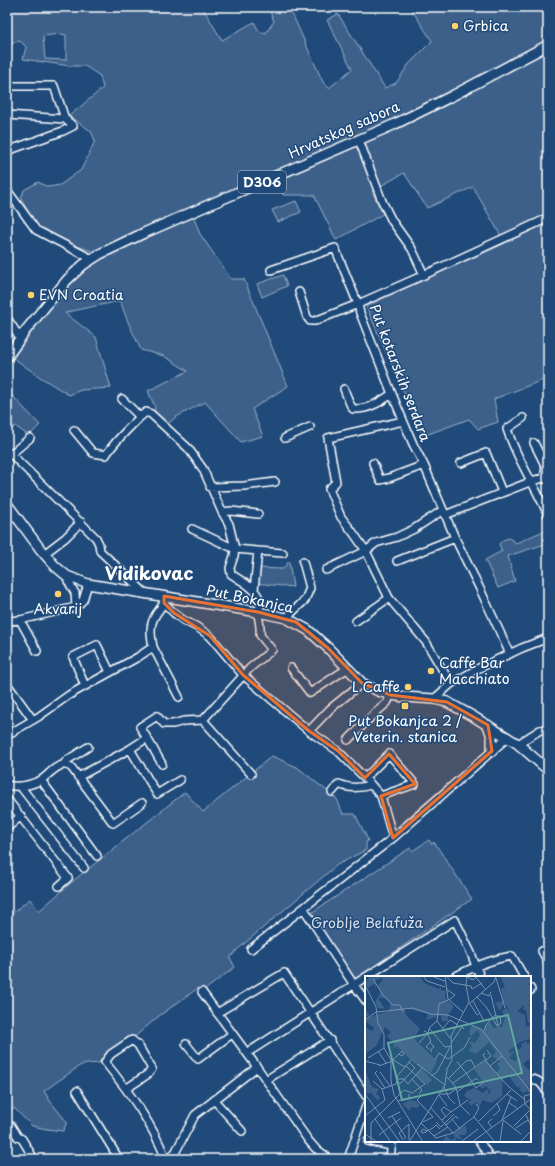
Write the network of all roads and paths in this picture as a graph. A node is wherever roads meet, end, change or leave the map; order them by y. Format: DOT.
graph roads {
  1 [pos="548,45"];
  2 [pos="7,86"];
  3 [pos="7,115"];
  4 [pos="65,119"];
  5 [pos="359,140"];
  6 [pos="7,151"];
  7 [pos="7,190"];
  8 [pos="548,218"];
  9 [pos="92,259"];
  10 [pos="271,270"];
  11 [pos="424,275"];
  12 [pos="299,292"];
  13 [pos="358,304"];
  14 [pos="7,318"];
  15 [pos="20,338"];
  16 [pos="7,357"];
  17 [pos="344,389"];
  18 [pos="392,394"];
  19 [pos="122,399"];
  20 [pos="140,417"];
  21 [pos="523,418"];
  22 [pos="404,421"];
  23 [pos="310,427"];
  24 [pos="74,430"];
  25 [pos="30,438"];
  26 [pos="285,438"];
  27 [pos="534,443"];
  28 [pos="373,463"];
  29 [pos="461,463"];
  30 [pos="424,465"];
  31 [pos="546,479"];
  32 [pos="275,482"];
  33 [pos="531,482"];
  34 [pos="210,487"];
  35 [pos="502,492"];
  36 [pos="7,504"];
  37 [pos="222,512"];
  38 [pos="444,512"];
  39 [pos="258,514"];
  40 [pos="548,515"];
  41 [pos="81,522"];
  42 [pos="192,529"];
  43 [pos="455,538"];
  44 [pos="234,549"];
  45 [pos="258,551"];
  46 [pos="366,551"];
  47 [pos="283,553"];
  48 [pos="44,554"];
  49 [pos="397,561"];
  50 [pos="303,562"];
  51 [pos="326,570"];
  52 [pos="67,576"];
  53 [pos="88,584"];
  54 [pos="254,590"];
  55 [pos="145,593"];
  56 [pos="389,598"];
  57 [pos="164,599"];
  58 [pos="76,607"];
  59 [pos="258,612"];
  60 [pos="286,618"];
  61 [pos="20,620"];
  62 [pos="7,621"];
  63 [pos="356,621"];
  64 [pos="548,638"];
  65 [pos="153,647"];
  66 [pos="38,651"];
  67 [pos="510,654"];
  68 [pos="291,668"];
  69 [pos="348,668"];
  70 [pos="110,672"];
  71 [pos="243,675"];
  72 [pos="362,682"];
  73 [pos="7,684"];
  74 [pos="451,684"];
  75 [pos="85,686"];
  76 [pos="391,695"];
  77 [pos="179,698"];
  78 [pos="434,699"];
  79 [pos="33,720"];
  80 [pos="203,720"];
  81 [pos="488,725"];
  82 [pos="548,728"];
  83 [pos="309,731"];
  84 [pos="7,735"];
  85 [pos="508,737"];
  86 [pos="147,738"];
  87 [pos="348,740"];
  88 [pos="518,744"];
  89 [pos="88,747"];
  90 [pos="130,749"];
  91 [pos="492,751"];
  92 [pos="64,764"];
  93 [pos="162,764"];
  94 [pos="548,770"];
  95 [pos="251,774"];
  96 [pos="78,777"];
  97 [pos="365,778"];
  98 [pos="41,780"];
  99 [pos="180,780"];
  100 [pos="7,785"];
  101 [pos="371,785"];
  102 [pos="20,786"];
  103 [pos="332,792"];
  104 [pos="381,796"];
  105 [pos="7,799"];
  106 [pos="142,803"];
  107 [pos="21,816"];
  108 [pos="7,828"];
  109 [pos="393,838"];
  110 [pos="97,856"];
  111 [pos="84,868"];
  112 [pos="59,886"];
  113 [pos="304,909"];
  114 [pos="251,949"];
  115 [pos="542,951"];
  116 [pos="548,962"];
  117 [pos="476,965"];
  118 [pos="368,976"];
  119 [pos="456,976"];
  120 [pos="480,976"];
  121 [pos="523,976"];
  122 [pos="365,978"];
  123 [pos="354,985"];
  124 [pos="202,992"];
  125 [pos="365,1000"];
  126 [pos="310,1012"];
  127 [pos="217,1014"];
  128 [pos="232,1034"];
  129 [pos="330,1040"];
  130 [pos="186,1044"];
  131 [pos="247,1053"];
  132 [pos="257,1067"];
  133 [pos="531,1079"];
  134 [pos="266,1080"];
  135 [pos="126,1089"];
  136 [pos="77,1091"];
  137 [pos="365,1094"];
  138 [pos="548,1096"];
  139 [pos="214,1100"];
  140 [pos="365,1109"];
  141 [pos="11,1126"];
  142 [pos="242,1131"];
  143 [pos="354,1138"];
  144 [pos="365,1141"];
  145 [pos="375,1142"];
  146 [pos="480,1142"];
  147 [pos="391,1144"];
  148 [pos="34,1159"];
  149 [pos="119,1159"];
  150 [pos="166,1159"];
  151 [pos="170,1159"];
  152 [pos="330,1159"];
  153 [pos="348,1159"];
  154 [pos="390,1159"];
  155 [pos="491,1159"];
  1 -- 5 [label="main road, Hrvatskog sabora / D306"];
  2 -- 4 [label="street"];
  3 -- 4 [label="street"];
  4 -- 6 [label="street"];
  5 -- 9 [label="main road, Hrvatskog sabora / D306"];
  5 -- 11 [label="street"];
  7 -- 9 [label="street"];
  8 -- 11 [label="street, Put kotarskih serdara"];
  9 -- 15 [label="main road, Hrvatskog sabora / D306"];
  10 -- 13 [label="street"];
  11 -- 13 [label="street, Put kotarskih serdara"];
  12 -- 13 [label="street"];
  13 -- 18 [label="street, Put kotarskih serdara"];
  14 -- 15 [label="street"];
  15 -- 16 [label="main road, Hrvatskog sabora / D306"];
  17 -- 18 [label="street"];
  18 -- 22 [label="street, Put kotarskih serdara"];
  19 -- 20 [label="street"];
  20 -- 24 [label="street"];
  20 -- 34 [label="street"];
  21 -- 33 [label="street"];
  22 -- 30 [label="street, Put kotarskih serdara"];
  22 -- 46 [label="street"];
  23 -- 26 [label="street"];
  25 -- 41 [label="street"];
  27 -- 31 [label="street"];
  28 -- 30 [label="street"];
  29 -- 35 [label="street"];
  30 -- 38 [label="street, Put kotarskih serdara"];
  31 -- 33 [label="street"];
  32 -- 34 [label="street"];
  33 -- 35 [label="street"];
  33 -- 40 [label="street"];
  34 -- 37 [label="street"];
  35 -- 38 [label="street"];
  36 -- 48 [label="main road, Put Bokanjca"];
  37 -- 39 [label="street"];
  37 -- 44 [label="street"];
  38 -- 43 [label="street, Put kotarskih serdara"];
  38 -- 46 [label="street"];
  41 -- 48 [label="street"];
  41 -- 55 [label="street"];
  42 -- 44 [label="street"];
  43 -- 49 [label="street"];
  43 -- 67 [label="street, Put kotarskih serdara"];
  44 -- 45 [label="street"];
  44 -- 54 [label="street"];
  45 -- 47 [label="street"];
  45 -- 54 [label="street"];
  46 -- 51 [label="street"];
  46 -- 56 [label="street"];
  48 -- 52 [label="main road, Put Bokanjca"];
  50 -- 60 [label="street"];
  52 -- 53 [label="main road, Put Bokanjca"];
  52 -- 58 [label="street"];
  53 -- 55 [label="main road, Put Bokanjca"];
  53 -- 58 [label="street"];
  54 -- 59 [label="street"];
  55 -- 57 [label="main road, Put Bokanjca"];
  56 -- 63 [label="street"];
  56 -- 74 [label="street"];
  57 -- 59 [label="main road, Put Bokanjca"];
  57 -- 65 [label="street"];
  57 -- 71 [label="street"];
  58 -- 61 [label="street"];
  59 -- 60 [label="main road, Put Bokanjca"];
  59 -- 71 [label="street"];
  60 -- 69 [label="main road, Put Bokanjca"];
  61 -- 62 [label="street"];
  61 -- 66 [label="street"];
  64 -- 67 [label="street"];
  65 -- 70 [label="street"];
  65 -- 77 [label="street"];
  67 -- 74 [label="street"];
  68 -- 69 [label="street"];
  69 -- 72 [label="main road, Put Bokanjca"];
  70 -- 75 [label="street"];
  70 -- 75 [label="street"];
  71 -- 80 [label="street"];
  71 -- 83 [label="street"];
  72 -- 76 [label="main road, Put Bokanjca"];
  72 -- 83 [label="street"];
  73 -- 79 [label="street"];
  74 -- 78 [label="street"];
  75 -- 79 [label="street"];
  76 -- 78 [label="main road, Put Bokanjca"];
  76 -- 87 [label="street"];
  78 -- 81 [label="main road, Put Bokanjca"];
  79 -- 84 [label="street"];
  80 -- 86 [label="street"];
  80 -- 95 [label="street"];
  81 -- 85 [label="main road, Put Bokanjca"];
  81 -- 91 [label="main road"];
  82 -- 88 [label="street"];
  83 -- 97 [label="street"];
  85 -- 88 [label="main road, Put Bokanjca"];
  85 -- 91 [label="street"];
  86 -- 90 [label="street"];
  86 -- 93 [label="street"];
  88 -- 94 [label="main road, Put Bokanjca"];
  89 -- 92 [label="street"];
  90 -- 96 [label="street"];
  90 -- 99 [label="street"];
  91 -- 109 [label="street"];
  92 -- 96 [label="street"];
  92 -- 98 [label="street"];
  96 -- 106 [label="street"];
  97 -- 101 [label="street"];
  97 -- 104 [label="street"];
  98 -- 102 [label="street"];
  98 -- 110 [label="street"];
  100 -- 102 [label="street"];
  101 -- 103 [label="street"];
  101 -- 104 [label="street"];
  102 -- 111 [label="street"];
  104 -- 109 [label="street"];
  105 -- 107 [label="street"];
  107 -- 108 [label="street"];
  107 -- 112 [label="street"];
  109 -- 113 [label="street"];
  113 -- 114 [label="street"];
  113 -- 123 [label="street"];
  115 -- 116 [label="street"];
  117 -- 118 [label="street"];
  117 -- 119 [label="street"];
  117 -- 120 [label="street"];
  117 -- 121 [label="street"];
  122 -- 123 [label="street"];
  123 -- 125 [label="street"];
  123 -- 126 [label="street"];
  124 -- 127 [label="street"];
  126 -- 127 [label="street"];
  126 -- 129 [label="street"];
  126 -- 131 [label="street"];
  127 -- 128 [label="street"];
  128 -- 130 [label="street"];
  128 -- 131 [label="street"];
  129 -- 134 [label="street"];
  129 -- 137 [label="street"];
  131 -- 132 [label="street"];
  132 -- 134 [label="street"];
  132 -- 139 [label="street"];
  133 -- 138 [label="street"];
  134 -- 152 [label="street"];
  135 -- 135 [label="street"];
  135 -- 150 [label="street"];
  136 -- 149 [label="street"];
  139 -- 142 [label="street"];
  139 -- 151 [label="street"];
  140 -- 143 [label="street"];
  141 -- 148 [label="street"];
  143 -- 144 [label="street"];
  143 -- 153 [label="street"];
  145 -- 147 [label="street"];
  146 -- 155 [label="street"];
  147 -- 154 [label="street"];
}
